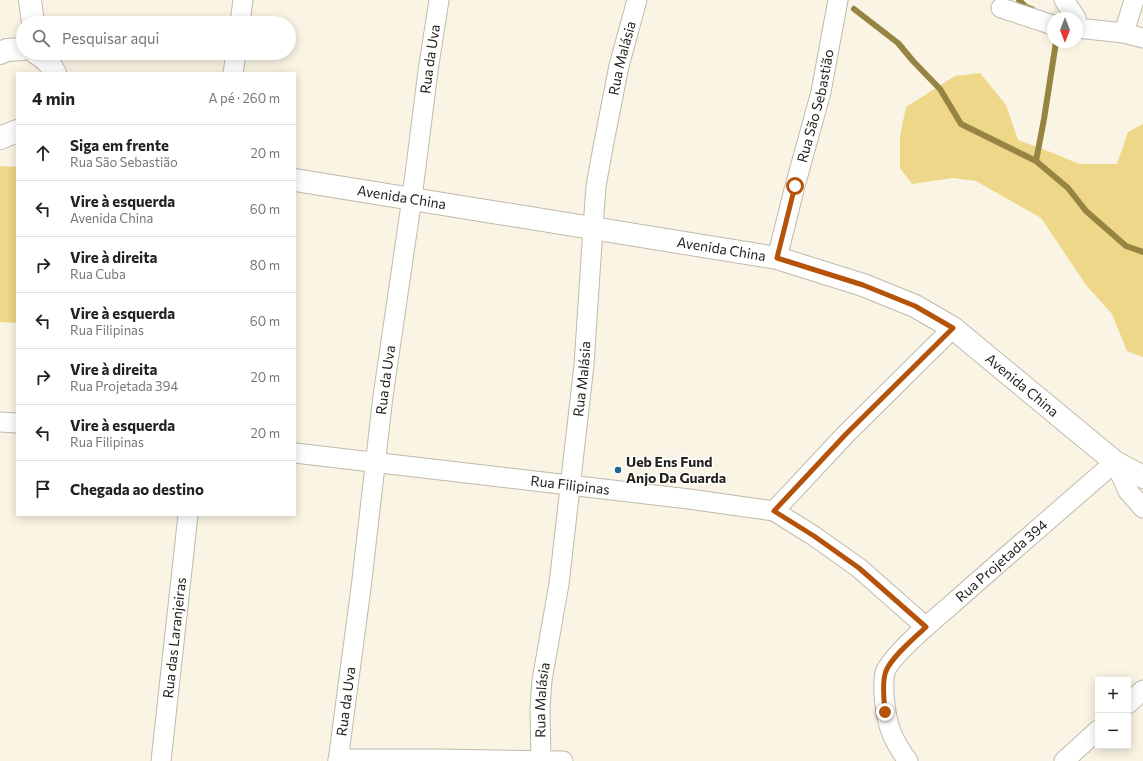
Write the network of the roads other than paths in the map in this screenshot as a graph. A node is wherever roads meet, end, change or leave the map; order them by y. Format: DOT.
graph roads {
  1 [pos="30,0"];
  2 [pos="243,0"];
  3 [pos="440,0"];
  4 [pos="637,0"];
  5 [pos="838,0"];
  6 [pos="1064,0"];
  7 [pos="1134,0"];
  8 [pos="1001,8"];
  9 [pos="1072,12"];
  10 [pos="32,16"];
  11 [pos="241,16"];
  12 [pos="1047,23"];
  13 [pos="1083,25"];
  14 [pos="1124,33"];
  15 [pos="1143,38"];
  16 [pos="16,49"];
  17 [pos="0,53"];
  18 [pos="235,60"];
  19 [pos="233,72"];
  20 [pos="0,124"];
  21 [pos="16,130"];
  22 [pos="16,130"];
  23 [pos="0,138"];
  24 [pos="296,180"];
  25 [pos="412,198"];
  26 [pos="592,228"];
  27 [pos="777,258"];
  28 [pos="953,328"];
  29 [pos="0,422"];
  30 [pos="16,423"];
  31 [pos="296,453"];
  32 [pos="376,462"];
  33 [pos="1115,462"];
  34 [pos="1143,477"];
  35 [pos="571,485"];
  36 [pos="1143,508"];
  37 [pos="774,511"];
  38 [pos="188,516"];
  39 [pos="926,627"];
  40 [pos="1143,690"];
  41 [pos="1131,701"];
  42 [pos="1095,733"];
  43 [pos="338,760"];
  44 [pos="541,760"];
  45 [pos="161,761"];
  46 [pos="563,761"];
  47 [pos="908,761"];
  48 [pos="1064,761"];
  1 -- 10 [label="street"];
  2 -- 11 [label="street"];
  3 -- 25 [label="street, Rua da Uva"];
  4 -- 26 [label="street, Rua Malásia"];
  5 -- 27 [label="street, Rua São Sebastião"];
  6 -- 9 [label="street"];
  7 -- 14 [label="street"];
  8 -- 12 [label="street"];
  13 -- 14 [label="street"];
  14 -- 15 [label="street"];
  16 -- 17 [label="street"];
  18 -- 19 [label="street"];
  20 -- 21 [label="street"];
  22 -- 23 [label="street"];
  24 -- 25 [label="street, Avenida China"];
  25 -- 26 [label="street, Avenida China"];
  25 -- 32 [label="street, Rua da Uva"];
  26 -- 27 [label="street, Avenida China"];
  26 -- 35 [label="street, Rua Malásia"];
  27 -- 28 [label="street, Avenida China"];
  28 -- 33 [label="street, Avenida China"];
  28 -- 37 [label="street"];
  29 -- 30 [label="street"];
  31 -- 32 [label="street, Rua Filipinas"];
  32 -- 35 [label="street, Rua Filipinas"];
  32 -- 43 [label="street, Rua da Uva"];
  33 -- 34 [label="street"];
  33 -- 36 [label="street"];
  33 -- 39 [label="street, Rua Projetada 394"];
  35 -- 37 [label="street, Rua Filipinas"];
  35 -- 44 [label="street, Rua Malásia"];
  37 -- 39 [label="street, Rua Filipinas"];
  38 -- 45 [label="street, Rua das Laranjeiras"];
  39 -- 47 [label="street, Rua Projetada 394"];
  40 -- 41 [label="street"];
  42 -- 48 [label="street"];
  43 -- 44 [label="street"];
  44 -- 46 [label="street"];
}
